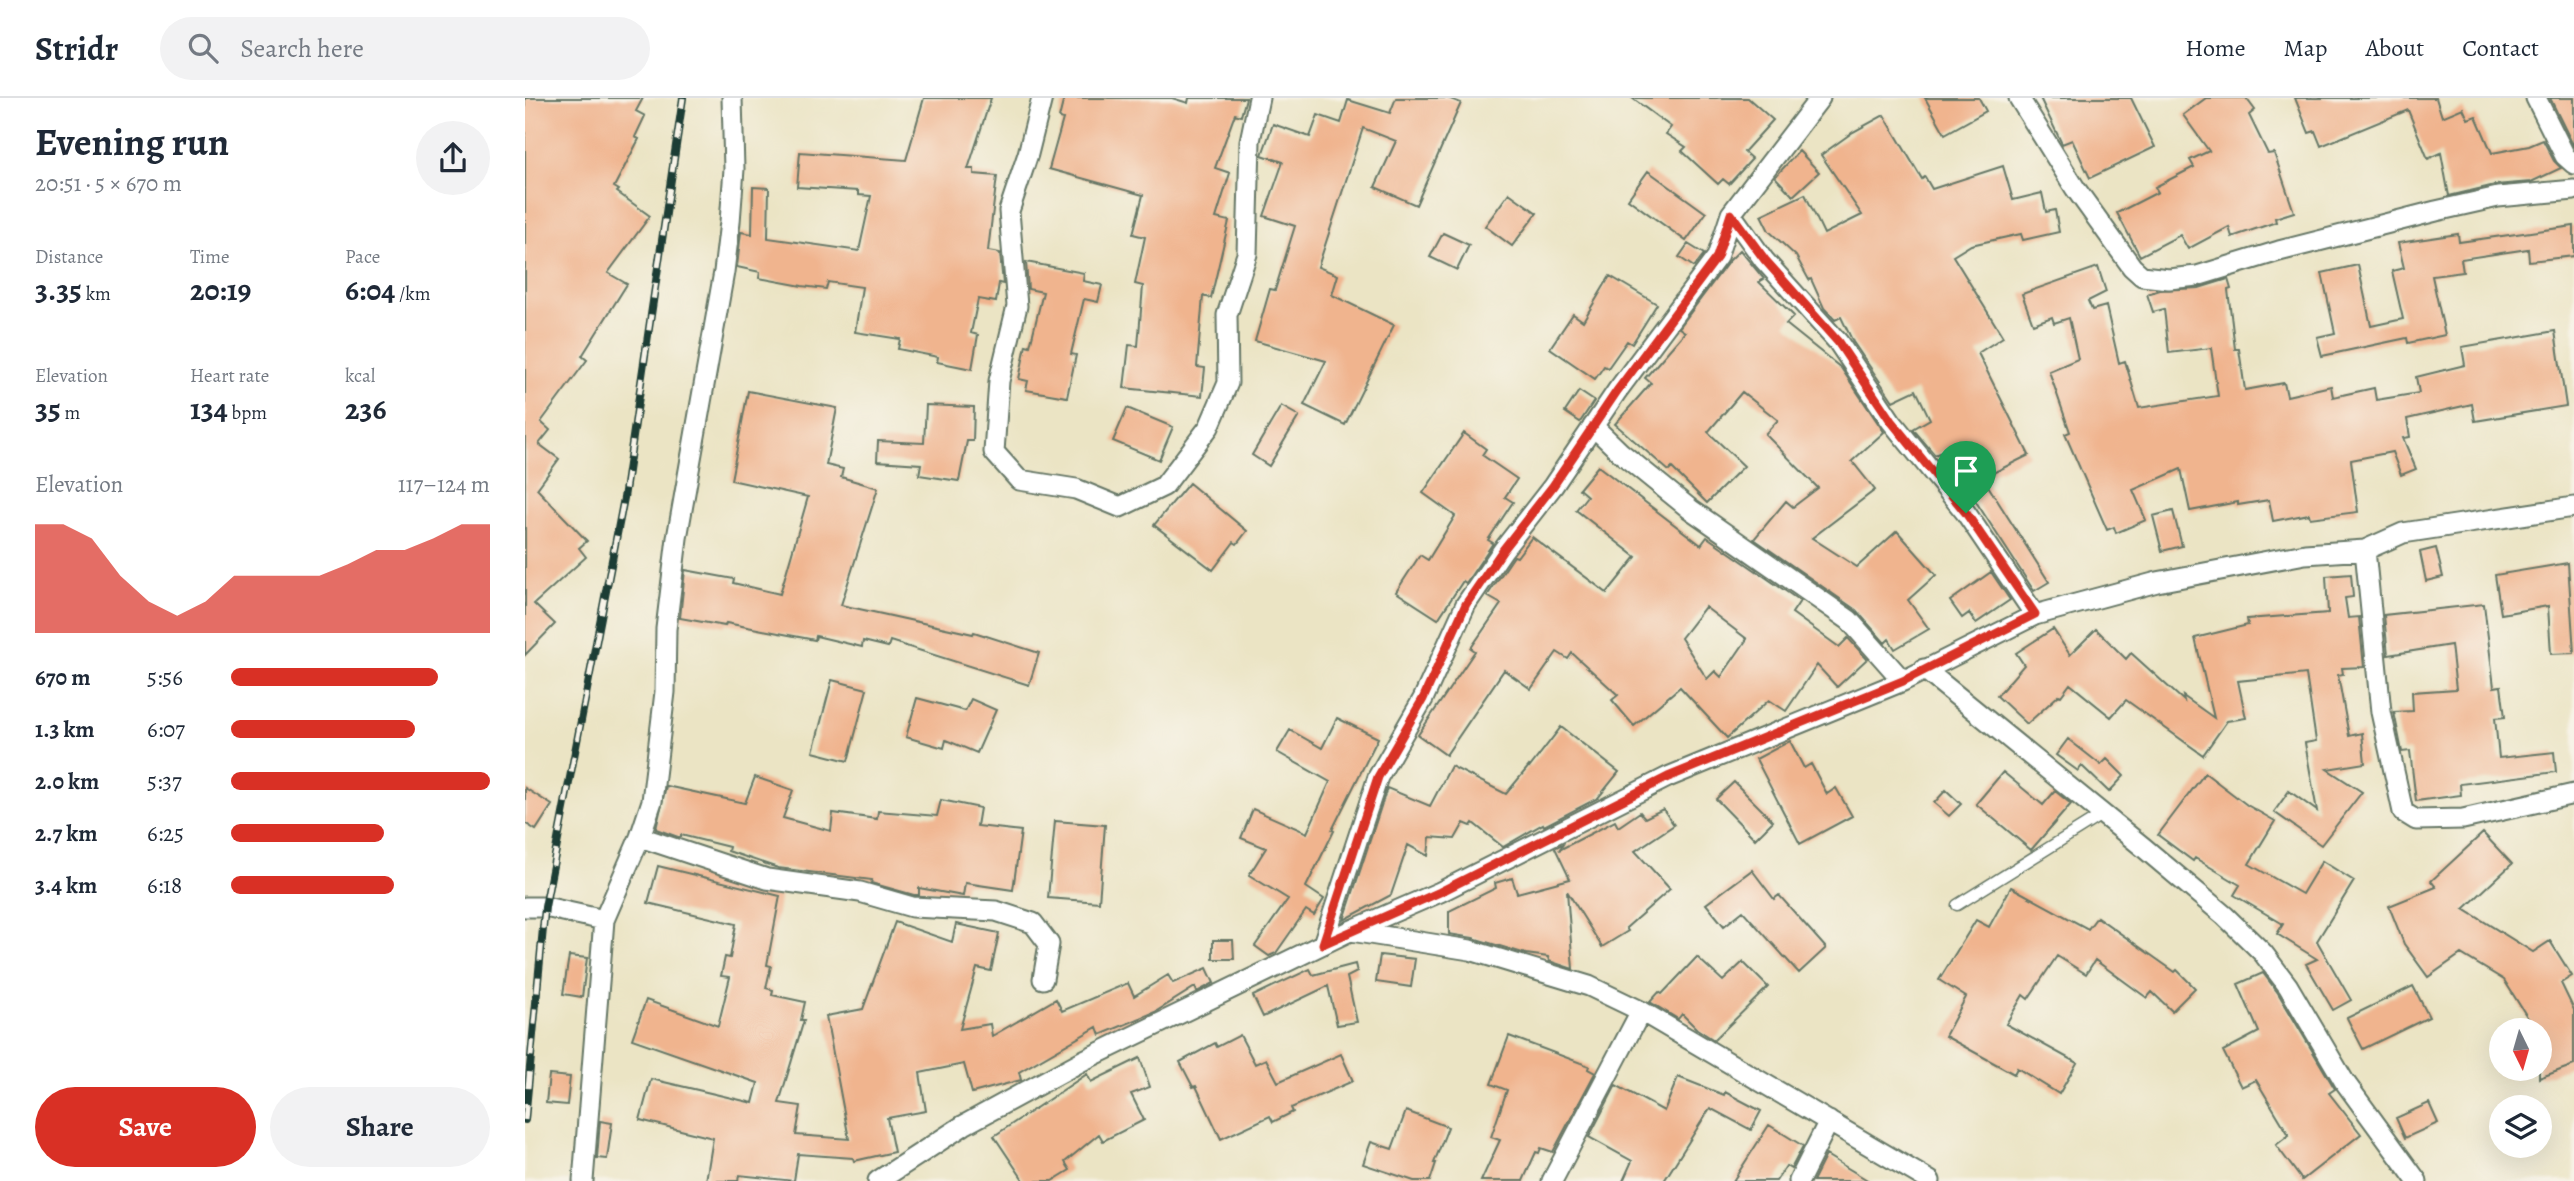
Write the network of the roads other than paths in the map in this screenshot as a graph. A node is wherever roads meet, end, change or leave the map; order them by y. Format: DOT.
graph roads {
  1 [pos="731,98"];
  2 [pos="1042,98"];
  3 [pos="1259,98"];
  4 [pos="1820,98"];
  5 [pos="2018,98"];
  6 [pos="2536,98"];
  7 [pos="2574,164"];
  8 [pos="2574,190"];
  9 [pos="1731,214"];
  10 [pos="1593,426"];
  11 [pos="2574,507"];
  12 [pos="2365,550"];
  13 [pos="2035,614"];
  14 [pos="1924,669"];
  15 [pos="1903,681"];
  16 [pos="2574,794"];
  17 [pos="2103,814"];
  18 [pos="640,837"];
  19 [pos="1957,905"];
  20 [pos="525,907"];
  21 [pos="604,920"];
  22 [pos="1350,931"];
  23 [pos="1323,944"];
  24 [pos="1043,979"];
  25 [pos="1641,1011"];
  26 [pos="1829,1121"];
  27 [pos="583,1181"];
  28 [pos="878,1181"];
  29 [pos="1552,1181"];
  30 [pos="1799,1181"];
  31 [pos="1930,1181"];
  32 [pos="2417,1181"];
  1 -- 18 [label="street"];
  2 -- 3 [label="street"];
  4 -- 9 [label="street"];
  5 -- 8 [label="street"];
  6 -- 7 [label="street"];
  9 -- 10 [label="street"];
  9 -- 13 [label="street"];
  10 -- 15 [label="street"];
  10 -- 23 [label="street"];
  11 -- 12 [label="street"];
  12 -- 13 [label="street"];
  12 -- 16 [label="street"];
  13 -- 14 [label="street"];
  14 -- 15 [label="street"];
  14 -- 17 [label="street"];
  15 -- 22 [label="street"];
  17 -- 19 [label="lane"];
  17 -- 32 [label="street"];
  18 -- 21 [label="street"];
  18 -- 24 [label="street"];
  20 -- 21 [label="street"];
  21 -- 27 [label="street"];
  22 -- 23 [label="street"];
  22 -- 25 [label="street"];
  23 -- 28 [label="street"];
  25 -- 26 [label="street"];
  25 -- 29 [label="street"];
  26 -- 30 [label="street"];
  26 -- 31 [label="street"];
}
